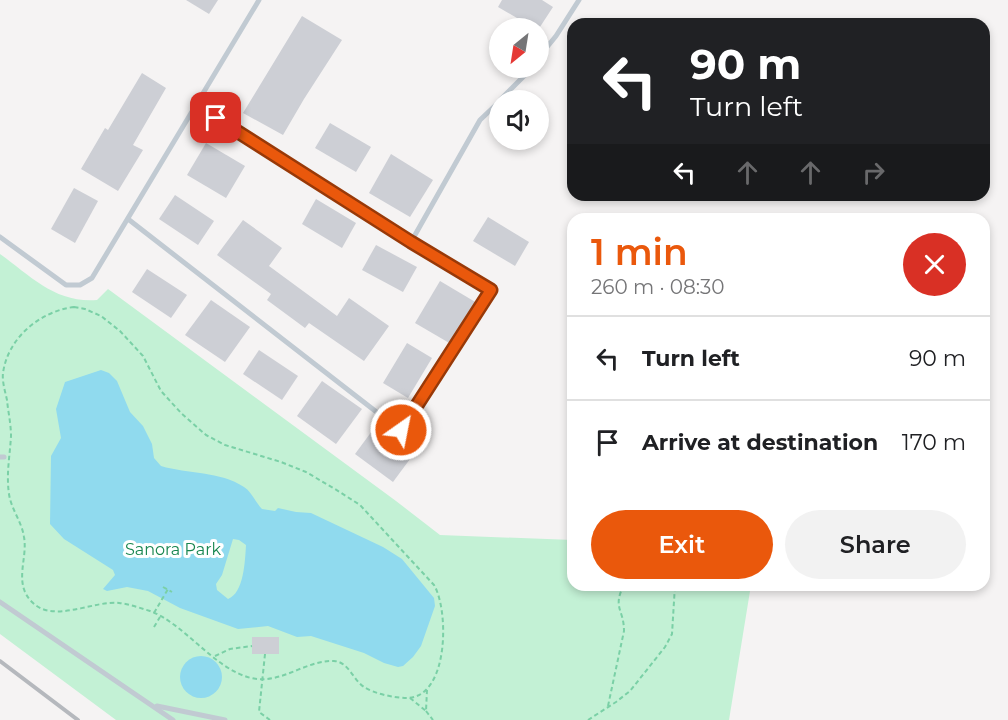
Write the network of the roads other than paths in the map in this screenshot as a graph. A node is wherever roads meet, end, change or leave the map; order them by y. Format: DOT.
graph roads {
  1 [pos="259,0"];
  2 [pos="579,0"];
  3 [pos="549,42"];
  4 [pos="522,78"];
  5 [pos="510,90"];
  6 [pos="196,105"];
  7 [pos="489,111"];
  8 [pos="128,219"];
  9 [pos="0,237"];
  10 [pos="411,242"];
  11 [pos="0,602"];
  12 [pos="153,705"];
  13 [pos="173,720"];
  14 [pos="225,720"];
  1 -- 6 [label="lane"];
  2 -- 3 [label="lane"];
  4 -- 5 [label="lane"];
  6 -- 8 [label="lane"];
  6 -- 10 [label="lane"];
  7 -- 10 [label="lane"];
  8 -- 9 [label="lane"];
  8 -- 10 [label="lane"];
  11 -- 12 [label="lane"];
  12 -- 13 [label="lane"];
  12 -- 14 [label="lane"];
}
